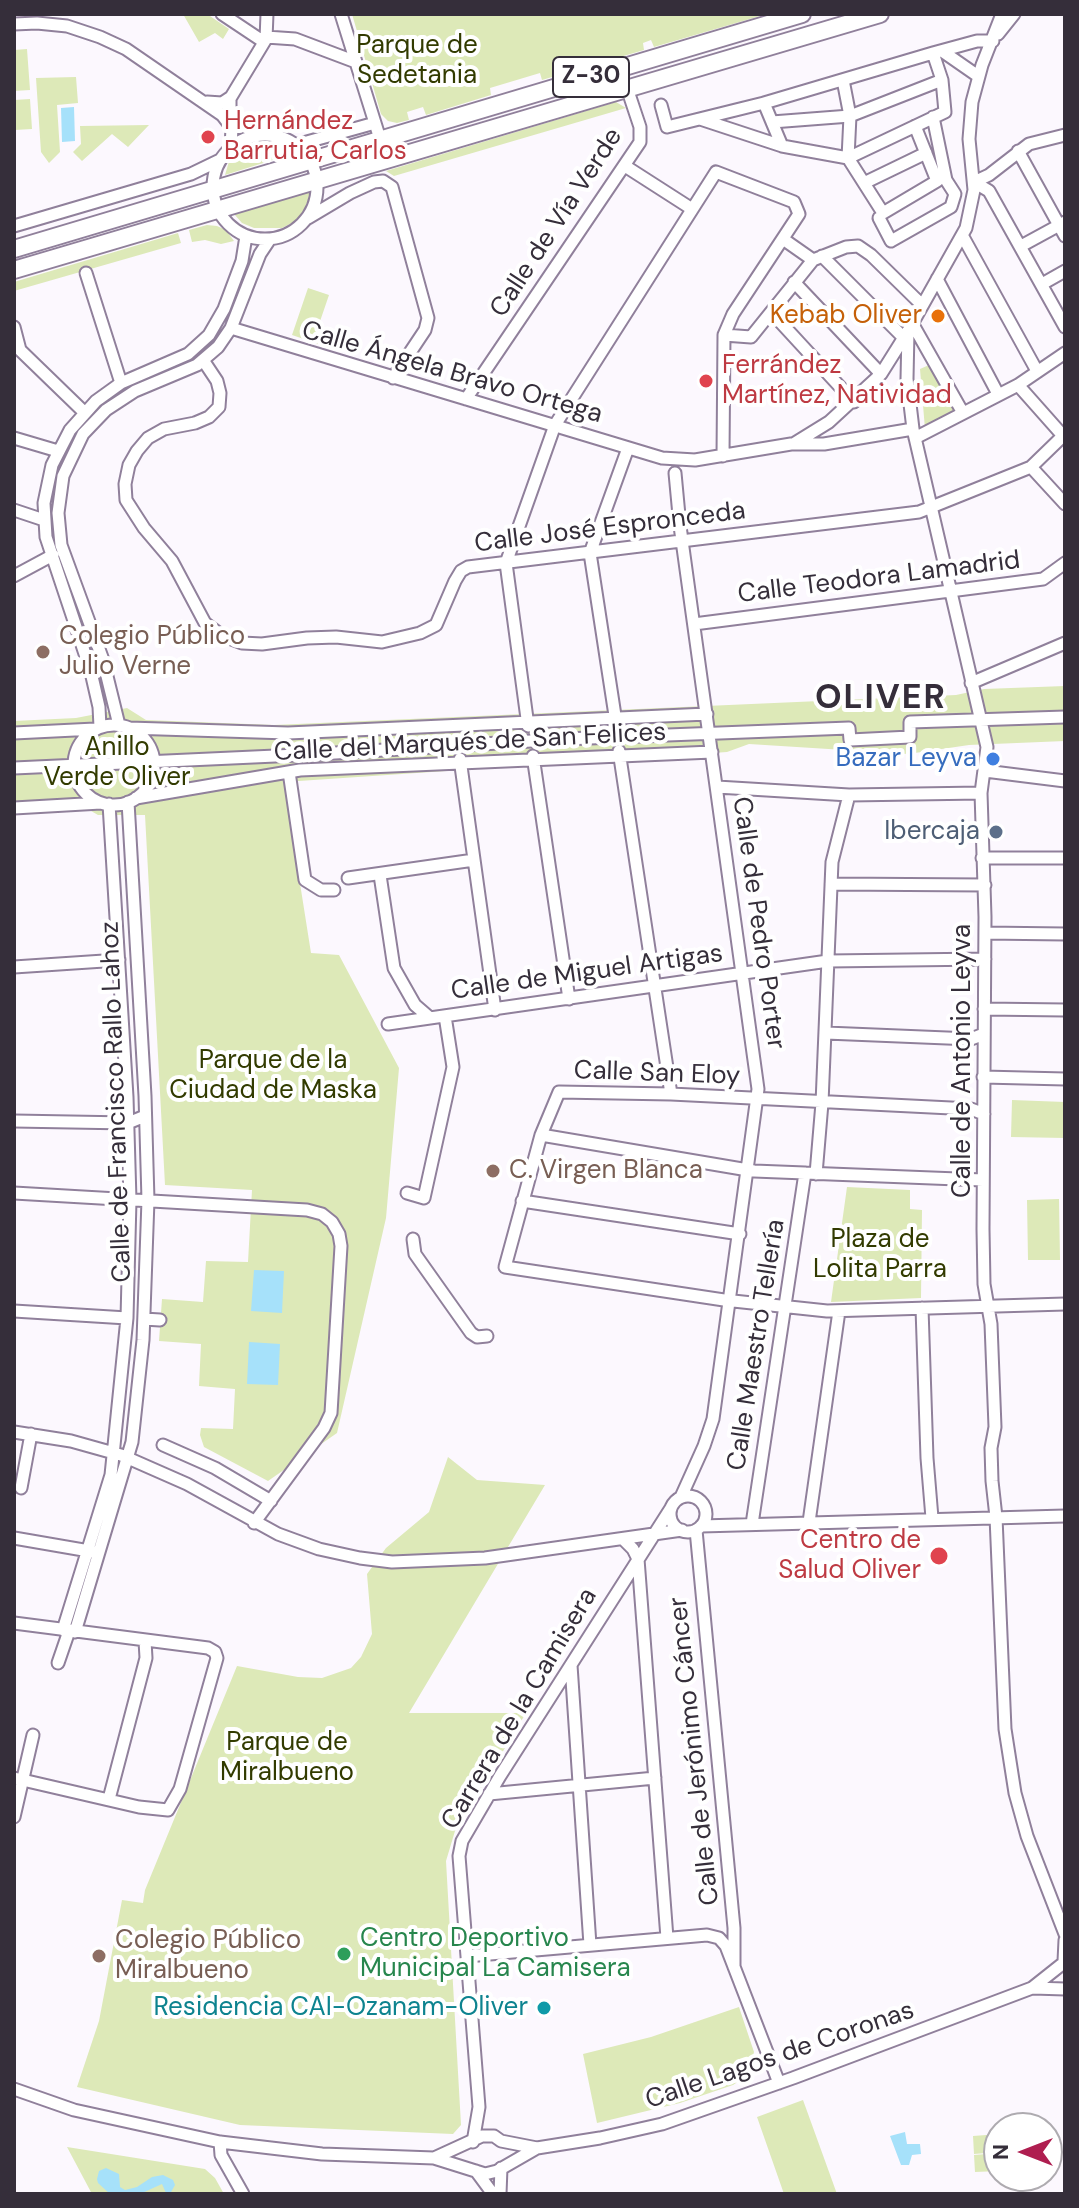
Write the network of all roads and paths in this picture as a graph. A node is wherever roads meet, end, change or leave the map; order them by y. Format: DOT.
graph roads {
  1 [pos="54,14"];
  2 [pos="63,14"];
  3 [pos="222,14"];
  4 [pos="267,14"];
  5 [pos="341,14"];
  6 [pos="802,14"];
  7 [pos="880,14"];
  8 [pos="1002,14"];
  9 [pos="1014,14"];
  10 [pos="37,23"];
  11 [pos="14,24"];
  12 [pos="75,28"];
  13 [pos="265,40"];
  14 [pos="993,41"];
  15 [pos="937,52"];
  16 [pos="356,62"];
  17 [pos="603,74"];
  18 [pos="978,76"];
  19 [pos="843,80"];
  20 [pos="942,80"];
  21 [pos="627,88"];
  22 [pos="230,99"];
  23 [pos="205,101"];
  24 [pos="764,103"];
  25 [pos="661,105"];
  26 [pos="850,116"];
  27 [pos="933,117"];
  28 [pos="700,119"];
  29 [pos="772,122"];
  30 [pos="915,126"];
  31 [pos="378,131"];
  32 [pos="261,134"];
  33 [pos="1064,138"];
  34 [pos="296,145"];
  35 [pos="782,146"];
  36 [pos="231,147"];
  37 [pos="1018,151"];
  38 [pos="926,153"];
  39 [pos="848,158"];
  40 [pos="220,160"];
  41 [pos="309,160"];
  42 [pos="625,166"];
  43 [pos="203,169"];
  44 [pos="316,180"];
  45 [pos="974,182"];
  46 [pos="864,183"];
  47 [pos="213,189"];
  48 [pos="190,196"];
  49 [pos="692,209"];
  50 [pos="218,210"];
  51 [pos="881,216"];
  52 [pos="307,218"];
  53 [pos="14,226"];
  54 [pos="1063,227"];
  55 [pos="962,235"];
  56 [pos="246,236"];
  57 [pos="270,239"];
  58 [pos="783,239"];
  59 [pos="1021,246"];
  60 [pos="14,249"];
  61 [pos="817,258"];
  62 [pos="14,270"];
  63 [pos="1065,271"];
  64 [pos="86,273"];
  65 [pos="937,279"];
  66 [pos="794,282"];
  67 [pos="1042,284"];
  68 [pos="922,305"];
  69 [pos="772,313"];
  70 [pos="14,327"];
  71 [pos="1065,327"];
  72 [pos="231,328"];
  73 [pos="908,330"];
  74 [pos="724,335"];
  75 [pos="1065,353"];
  76 [pos="203,360"];
  77 [pos="883,371"];
  78 [pos="1037,371"];
  79 [pos="393,378"];
  80 [pos="907,379"];
  81 [pos="121,383"];
  82 [pos="1018,385"];
  83 [pos="998,394"];
  84 [pos="466,399"];
  85 [pos="854,402"];
  86 [pos="84,412"];
  87 [pos="963,413"];
  88 [pos="555,425"];
  89 [pos="914,434"];
  90 [pos="1064,436"];
  91 [pos="14,438"];
  92 [pos="791,444"];
  93 [pos="628,448"];
  94 [pos="58,451"];
  95 [pos="723,456"];
  96 [pos="662,458"];
  97 [pos="685,461"];
  98 [pos="1031,467"];
  99 [pos="675,473"];
  100 [pos="1065,504"];
  101 [pos="930,509"];
  102 [pos="14,510"];
  103 [pos="44,520"];
  104 [pos="682,541"];
  105 [pos="61,545"];
  106 [pos="590,553"];
  107 [pos="51,558"];
  108 [pos="506,563"];
  109 [pos="1065,563"];
  110 [pos="14,576"];
  111 [pos="949,592"];
  112 [pos="694,624"];
  113 [pos="1065,643"];
  114 [pos="971,683"];
  115 [pos="707,714"];
  116 [pos="1065,717"];
  117 [pos="981,719"];
  118 [pos="616,720"];
  119 [pos="528,724"];
  120 [pos="124,727"];
  121 [pos="98,728"];
  122 [pos="14,733"];
  123 [pos="709,733"];
  124 [pos="712,752"];
  125 [pos="619,753"];
  126 [pos="533,758"];
  127 [pos="460,761"];
  128 [pos="154,762"];
  129 [pos="74,764"];
  130 [pos="14,768"];
  131 [pos="985,771"];
  132 [pos="289,772"];
  133 [pos="1065,781"];
  134 [pos="717,787"];
  135 [pos="981,793"];
  136 [pos="849,795"];
  137 [pos="132,800"];
  138 [pos="106,804"];
  139 [pos="14,808"];
  140 [pos="982,858"];
  141 [pos="1065,858"];
  142 [pos="474,860"];
  143 [pos="380,875"];
  144 [pos="348,878"];
  145 [pos="831,884"];
  146 [pos="985,885"];
  147 [pos="334,890"];
  148 [pos="985,933"];
  149 [pos="1065,934"];
  150 [pos="985,959"];
  151 [pos="119,960"];
  152 [pos="828,961"];
  153 [pos="14,967"];
  154 [pos="743,974"];
  155 [pos="654,986"];
  156 [pos="569,999"];
  157 [pos="984,1009"];
  158 [pos="495,1010"];
  159 [pos="1065,1010"];
  160 [pos="445,1016"];
  161 [pos="430,1018"];
  162 [pos="388,1024"];
  163 [pos="826,1033"];
  164 [pos="984,1034"];
  165 [pos="983,1077"];
  166 [pos="1065,1079"];
  167 [pos="671,1094"];
  168 [pos="758,1100"];
  169 [pos="822,1103"];
  170 [pos="984,1114"];
  171 [pos="145,1116"];
  172 [pos="14,1121"];
  173 [pos="128,1123"];
  174 [pos="541,1135"];
  175 [pos="749,1169"];
  176 [pos="810,1173"];
  177 [pos="983,1180"];
  178 [pos="14,1193"];
  179 [pos="407,1193"];
  180 [pos="130,1200"];
  181 [pos="148,1200"];
  182 [pos="522,1201"];
  183 [pos="740,1234"];
  184 [pos="413,1239"];
  185 [pos="730,1300"];
  186 [pos="1065,1304"];
  187 [pos="785,1305"];
  188 [pos="989,1307"];
  189 [pos="922,1308"];
  190 [pos="14,1311"];
  191 [pos="839,1311"];
  192 [pos="127,1318"];
  193 [pos="144,1319"];
  194 [pos="160,1320"];
  195 [pos="487,1336"];
  196 [pos="14,1432"];
  197 [pos="31,1434"];
  198 [pos="163,1445"];
  199 [pos="114,1452"];
  200 [pos="128,1458"];
  201 [pos="21,1488"];
  202 [pos="681,1497"];
  203 [pos="271,1501"];
  204 [pos="671,1508"];
  205 [pos="1065,1516"];
  206 [pos="996,1517"];
  207 [pos="932,1518"];
  208 [pos="809,1522"];
  209 [pos="254,1523"];
  210 [pos="752,1524"];
  211 [pos="699,1528"];
  212 [pos="682,1530"];
  213 [pos="652,1536"];
  214 [pos="14,1538"];
  215 [pos="624,1540"];
  216 [pos="94,1552"];
  217 [pos="638,1559"];
  218 [pos="14,1623"];
  219 [pos="69,1631"];
  220 [pos="145,1641"];
  221 [pos="58,1663"];
  222 [pos="571,1664"];
  223 [pos="33,1735"];
  224 [pos="17,1778"];
  225 [pos="655,1778"];
  226 [pos="579,1785"];
  227 [pos="489,1794"];
  228 [pos="109,1799"];
  229 [pos="14,1817"];
  230 [pos="1065,1937"];
  231 [pos="667,1938"];
  232 [pos="590,1945"];
  233 [pos="467,1956"];
  234 [pos="1063,1962"];
  235 [pos="734,1967"];
  236 [pos="1032,1988"];
  237 [pos="1065,1988"];
  238 [pos="779,2083"];
  239 [pos="14,2089"];
  240 [pos="501,2141"];
  241 [pos="220,2142"];
  242 [pos="473,2142"];
  243 [pos="537,2148"];
  244 [pos="434,2158"];
  245 [pos="502,2167"];
  246 [pos="475,2169"];
  247 [pos="243,2194"];
  248 [pos="493,2194"];
  249 [pos="500,2194"];
  1 -- 10 [label="street"];
  2 -- 12 [label="street"];
  3 -- 13 [label="street"];
  4 -- 13 [label="street"];
  5 -- 16 [label="street"];
  6 -- 17 [label="highway, Z-30"];
  7 -- 21 [label="highway, Z-30"];
  8 -- 14 [label="street"];
  9 -- 14 [label="street"];
  10 -- 11 [label="street"];
  10 -- 12 [label="street"];
  12 -- 23 [label="street"];
  13 -- 16 [label="street"];
  13 -- 22 [label="street"];
  14 -- 15 [label="street"];
  14 -- 18 [label="street"];
  15 -- 18 [label="street"];
  15 -- 19 [label="street"];
  15 -- 20 [label="street"];
  16 -- 31 [label="street"];
  17 -- 21 [label="street"];
  17 -- 31 [label="highway, Z-30"];
  18 -- 45 [label="street"];
  19 -- 24 [label="street"];
  19 -- 26 [label="street"];
  20 -- 26 [label="street"];
  20 -- 27 [label="street"];
  21 -- 42 [label="street, Calle de Vía Verde"];
  21 -- 44 [label="highway, Z-30"];
  22 -- 23 [label="street"];
  22 -- 32 [label="street"];
  23 -- 36 [label="street"];
  24 -- 28 [label="street"];
  24 -- 29 [label="street"];
  25 -- 28 [label="street"];
  26 -- 29 [label="street"];
  26 -- 39 [label="street"];
  27 -- 30 [label="street"];
  27 -- 51 [label="street"];
  28 -- 35 [label="street"];
  29 -- 35 [label="street"];
  30 -- 38 [label="street"];
  30 -- 39 [label="street"];
  31 -- 34 [label="street"];
  31 -- 41 [label="highway, Z-30"];
  32 -- 34 [label="street"];
  32 -- 36 [label="street"];
  33 -- 37 [label="street"];
  34 -- 41 [label="street"];
  35 -- 39 [label="street"];
  36 -- 40 [label="street"];
  37 -- 45 [label="street"];
  37 -- 54 [label="street"];
  38 -- 46 [label="street"];
  38 -- 51 [label="street"];
  39 -- 46 [label="street"];
  40 -- 43 [label="street"];
  40 -- 47 [label="street"];
  41 -- 44 [label="street"];
  41 -- 47 [label="highway, Z-30"];
  42 -- 49 [label="street"];
  42 -- 84 [label="street, Calle de Vía Verde"];
  43 -- 48 [label="street"];
  43 -- 53 [label="street"];
  44 -- 50 [label="highway, Z-30"];
  44 -- 52 [label="street"];
  45 -- 55 [label="street"];
  45 -- 59 [label="street"];
  46 -- 51 [label="street"];
  47 -- 48 [label="highway, Z-30"];
  47 -- 50 [label="street"];
  48 -- 60 [label="highway, Z-30"];
  49 -- 58 [label="street"];
  49 -- 88 [label="street"];
  50 -- 56 [label="street"];
  50 -- 62 [label="highway, Z-30"];
  52 -- 57 [label="street"];
  52 -- 79 [label="street"];
  54 -- 59 [label="street"];
  55 -- 65 [label="street"];
  55 -- 78 [label="street"];
  56 -- 57 [label="street"];
  56 -- 81 [label="street"];
  57 -- 72 [label="street"];
  58 -- 61 [label="street"];
  58 -- 74 [label="street"];
  59 -- 67 [label="street"];
  61 -- 66 [label="street"];
  61 -- 68 [label="street"];
  61 -- 73 [label="street"];
  63 -- 67 [label="street"];
  64 -- 81 [label="street"];
  65 -- 68 [label="street"];
  65 -- 83 [label="street"];
  66 -- 69 [label="street"];
  66 -- 77 [label="street"];
  67 -- 71 [label="street"];
  68 -- 73 [label="street"];
  69 -- 74 [label="street"];
  69 -- 85 [label="street"];
  70 -- 86 [label="street"];
  72 -- 76 [label="street"];
  72 -- 79 [label="street, Calle Ángela Bravo Ortega"];
  73 -- 77 [label="street"];
  73 -- 80 [label="street, Calle de Antonio Leyva"];
  73 -- 87 [label="street"];
  74 -- 95 [label="street"];
  75 -- 78 [label="street, Calle Ángela Bravo Ortega"];
  76 -- 105 [label="street"];
  76 -- 108 [label="street, Calle José Espronceda"];
  77 -- 80 [label="street"];
  77 -- 85 [label="street"];
  78 -- 82 [label="street, Calle Ángela Bravo Ortega"];
  79 -- 84 [label="street, Calle Ángela Bravo Ortega"];
  80 -- 89 [label="street, Calle de Antonio Leyva"];
  81 -- 86 [label="street"];
  82 -- 83 [label="street, Calle Ángela Bravo Ortega"];
  82 -- 90 [label="street"];
  83 -- 87 [label="street, Calle Ángela Bravo Ortega"];
  84 -- 88 [label="street, Calle Ángela Bravo Ortega"];
  85 -- 92 [label="street"];
  86 -- 94 [label="street"];
  87 -- 89 [label="street, Calle Ángela Bravo Ortega"];
  88 -- 93 [label="street, Calle Ángela Bravo Ortega"];
  88 -- 108 [label="street"];
  89 -- 92 [label="street, Calle Ángela Bravo Ortega"];
  89 -- 101 [label="street, Calle de Antonio Leyva"];
  90 -- 98 [label="street"];
  91 -- 94 [label="street"];
  92 -- 95 [label="street, Calle Ángela Bravo Ortega"];
  93 -- 96 [label="street, Calle Ángela Bravo Ortega"];
  93 -- 106 [label="street"];
  94 -- 103 [label="street"];
  95 -- 97 [label="street, Calle Ángela Bravo Ortega"];
  96 -- 97 [label="street, Calle Ángela Bravo Ortega"];
  96 -- 99 [label="street"];
  97 -- 99 [label="street"];
  98 -- 100 [label="street"];
  98 -- 101 [label="street, Calle José Espronceda"];
  99 -- 104 [label="street, Calle de Pedro Porter"];
  101 -- 104 [label="street, Calle José Espronceda"];
  101 -- 111 [label="street, Calle de Antonio Leyva"];
  102 -- 103 [label="street"];
  103 -- 107 [label="street"];
  104 -- 106 [label="street, Calle José Espronceda"];
  104 -- 112 [label="street, Calle de Pedro Porter"];
  105 -- 107 [label="street"];
  105 -- 120 [label="street"];
  106 -- 108 [label="street, Calle José Espronceda"];
  106 -- 118 [label="street"];
  107 -- 110 [label="street"];
  107 -- 121 [label="street"];
  108 -- 119 [label="street"];
  109 -- 111 [label="street, Calle Teodora Lamadrid"];
  111 -- 112 [label="street, Calle Teodora Lamadrid"];
  111 -- 114 [label="street, Calle de Antonio Leyva"];
  112 -- 115 [label="street, Calle de Pedro Porter"];
  113 -- 114 [label="street"];
  114 -- 117 [label="street, Calle de Antonio Leyva"];
  115 -- 118 [label="street, Calle del Marqués de San Felices"];
  115 -- 123 [label="street, Calle de Pedro Porter"];
  116 -- 117 [label="street"];
  117 -- 123 [label="street"];
  117 -- 131 [label="street, Calle de Antonio Leyva"];
  118 -- 119 [label="street, Calle del Marqués de San Felices"];
  119 -- 120 [label="street, Calle del Marqués de San Felices"];
  120 -- 121 [label="street"];
  120 -- 128 [label="street"];
  121 -- 122 [label="street"];
  121 -- 129 [label="street"];
  123 -- 124 [label="street, Calle de Pedro Porter"];
  123 -- 128 [label="street"];
  124 -- 125 [label="street, Calle del Marqués de San Felices"];
  124 -- 134 [label="street, Calle de Pedro Porter"];
  125 -- 126 [label="street, Calle del Marqués de San Felices"];
  125 -- 155 [label="street"];
  126 -- 127 [label="street, Calle del Marqués de San Felices"];
  126 -- 156 [label="street"];
  127 -- 132 [label="street, Calle del Marqués de San Felices"];
  127 -- 142 [label="street"];
  128 -- 129 [label="street"];
  128 -- 137 [label="street"];
  129 -- 130 [label="street"];
  129 -- 138 [label="street"];
  131 -- 133 [label="street"];
  131 -- 135 [label="street, Calle de Antonio Leyva"];
  132 -- 137 [label="street, Calle del Marqués de San Felices"];
  132 -- 147 [label="street"];
  134 -- 136 [label="street"];
  134 -- 154 [label="street, Calle de Pedro Porter"];
  135 -- 136 [label="street"];
  135 -- 140 [label="street, Calle de Antonio Leyva"];
  136 -- 145 [label="street, Calle Maestro Tellería"];
  137 -- 138 [label="street"];
  137 -- 171 [label="street, Calle de Francisco Rallo Lahoz"];
  138 -- 139 [label="street"];
  138 -- 151 [label="street, Calle de Francisco Rallo Lahoz"];
  140 -- 141 [label="street"];
  140 -- 146 [label="street, Calle de Antonio Leyva"];
  142 -- 143 [label="street"];
  142 -- 158 [label="street"];
  143 -- 144 [label="street"];
  143 -- 161 [label="street"];
  145 -- 146 [label="street"];
  145 -- 152 [label="street, Calle Maestro Tellería"];
  146 -- 148 [label="street, Calle de Antonio Leyva"];
  148 -- 149 [label="street"];
  148 -- 150 [label="street, Calle de Antonio Leyva"];
  150 -- 152 [label="street, Calle de Miguel Artigas"];
  150 -- 157 [label="street, Calle de Antonio Leyva"];
  151 -- 153 [label="street"];
  151 -- 173 [label="street, Calle de Francisco Rallo Lahoz"];
  152 -- 154 [label="street, Calle de Miguel Artigas"];
  152 -- 163 [label="street, Calle Maestro Tellería"];
  154 -- 155 [label="street, Calle de Miguel Artigas"];
  154 -- 168 [label="street, Calle de Pedro Porter"];
  155 -- 156 [label="street, Calle de Miguel Artigas"];
  155 -- 167 [label="street"];
  156 -- 158 [label="street, Calle de Miguel Artigas"];
  157 -- 159 [label="street"];
  157 -- 164 [label="street, Calle de Antonio Leyva"];
  158 -- 160 [label="street, Calle de Miguel Artigas"];
  160 -- 161 [label="street, Calle de Miguel Artigas"];
  160 -- 179 [label="street"];
  161 -- 162 [label="street, Calle de Miguel Artigas"];
  163 -- 164 [label="street"];
  163 -- 169 [label="street, Calle Maestro Tellería"];
  164 -- 165 [label="street, Calle de Antonio Leyva"];
  165 -- 166 [label="street"];
  165 -- 170 [label="street, Calle de Antonio Leyva"];
  167 -- 168 [label="street, Calle San Eloy"];
  167 -- 174 [label="street, Calle San Eloy"];
  168 -- 169 [label="street, Calle San Eloy"];
  168 -- 175 [label="street"];
  169 -- 170 [label="street, Calle San Eloy"];
  169 -- 176 [label="street, Calle Maestro Tellería"];
  170 -- 177 [label="street, Calle de Antonio Leyva"];
  171 -- 173 [label="street"];
  171 -- 181 [label="street, Calle de Francisco Rallo Lahoz"];
  172 -- 173 [label="street"];
  173 -- 180 [label="street, Calle de Francisco Rallo Lahoz"];
  174 -- 175 [label="street"];
  174 -- 182 [label="street, Calle San Eloy"];
  175 -- 176 [label="street"];
  175 -- 183 [label="street"];
  176 -- 177 [label="street"];
  176 -- 187 [label="street, Calle Maestro Tellería"];
  177 -- 188 [label="street, Calle de Antonio Leyva"];
  178 -- 180 [label="street"];
  180 -- 181 [label="street"];
  180 -- 192 [label="street, Calle de Francisco Rallo Lahoz"];
  181 -- 193 [label="street, Calle de Francisco Rallo Lahoz"];
  181 -- 203 [label="street"];
  182 -- 183 [label="street"];
  182 -- 185 [label="street, Calle San Eloy"];
  183 -- 185 [label="street"];
  184 -- 195 [label="street"];
  185 -- 187 [label="street"];
  185 -- 202 [label="street"];
  186 -- 188 [label="street"];
  187 -- 191 [label="street"];
  187 -- 210 [label="street, Calle Maestro Tellería"];
  188 -- 189 [label="street"];
  188 -- 206 [label="street, Calle de Antonio Leyva"];
  189 -- 191 [label="street"];
  189 -- 207 [label="street"];
  190 -- 192 [label="street"];
  191 -- 208 [label="street"];
  192 -- 199 [label="street, Calle de Francisco Rallo Lahoz"];
  193 -- 194 [label="street"];
  193 -- 200 [label="street, Calle de Francisco Rallo Lahoz"];
  196 -- 197 [label="street"];
  197 -- 199 [label="street"];
  197 -- 201 [label="street"];
  198 -- 203 [label="street"];
  199 -- 200 [label="street"];
  199 -- 216 [label="street, Calle de Francisco Rallo Lahoz"];
  200 -- 209 [label="street"];
  200 -- 216 [label="street, Calle de Francisco Rallo Lahoz"];
  202 -- 204 [label="street"];
  202 -- 211 [label="street"];
  203 -- 209 [label="street"];
  204 -- 212 [label="street"];
  204 -- 213 [label="street, Carrera de la Camisera"];
  205 -- 206 [label="street"];
  206 -- 207 [label="street"];
  206 -- 230 [label="street, Calle de Antonio Leyva"];
  207 -- 208 [label="street"];
  208 -- 210 [label="street"];
  209 -- 215 [label="street"];
  210 -- 211 [label="street"];
  211 -- 212 [label="street"];
  211 -- 235 [label="street, Calle de Jerónimo Cáncer"];
  212 -- 213 [label="street"];
  213 -- 215 [label="street"];
  213 -- 217 [label="street, Carrera de la Camisera"];
  214 -- 216 [label="street"];
  215 -- 217 [label="street"];
  216 -- 219 [label="street, Calle de Francisco Rallo Lahoz"];
  217 -- 222 [label="street, Carrera de la Camisera"];
  217 -- 225 [label="street"];
  218 -- 219 [label="street"];
  219 -- 220 [label="street"];
  219 -- 221 [label="street, Calle de Francisco Rallo Lahoz"];
  220 -- 228 [label="street"];
  220 -- 228 [label="street"];
  222 -- 226 [label="street"];
  222 -- 227 [label="street, Carrera de la Camisera"];
  223 -- 224 [label="street"];
  224 -- 228 [label="street"];
  224 -- 229 [label="street"];
  225 -- 226 [label="street"];
  225 -- 231 [label="street"];
  226 -- 227 [label="street"];
  226 -- 232 [label="street"];
  227 -- 233 [label="street, Carrera de la Camisera"];
  230 -- 234 [label="street, Calle de Antonio Leyva"];
  231 -- 232 [label="street"];
  231 -- 235 [label="street"];
  232 -- 233 [label="street"];
  233 -- 242 [label="street, Carrera de la Camisera"];
  234 -- 236 [label="street, Calle Lagos de Coronas"];
  234 -- 237 [label="street, Calle de Antonio Leyva"];
  235 -- 238 [label="street"];
  236 -- 237 [label="street, Calle Lagos de Coronas"];
  236 -- 238 [label="street, Calle Lagos de Coronas"];
  238 -- 243 [label="street, Calle Lagos de Coronas"];
  239 -- 241 [label="street"];
  240 -- 242 [label="street"];
  240 -- 243 [label="street, Calle Lagos de Coronas"];
  240 -- 245 [label="street"];
  241 -- 244 [label="street"];
  241 -- 247 [label="street"];
  242 -- 244 [label="street"];
  242 -- 246 [label="street"];
  243 -- 245 [label="street, Calle Lagos de Coronas"];
  244 -- 246 [label="street"];
  245 -- 246 [label="street"];
  245 -- 249 [label="street"];
  246 -- 248 [label="street"];
}
